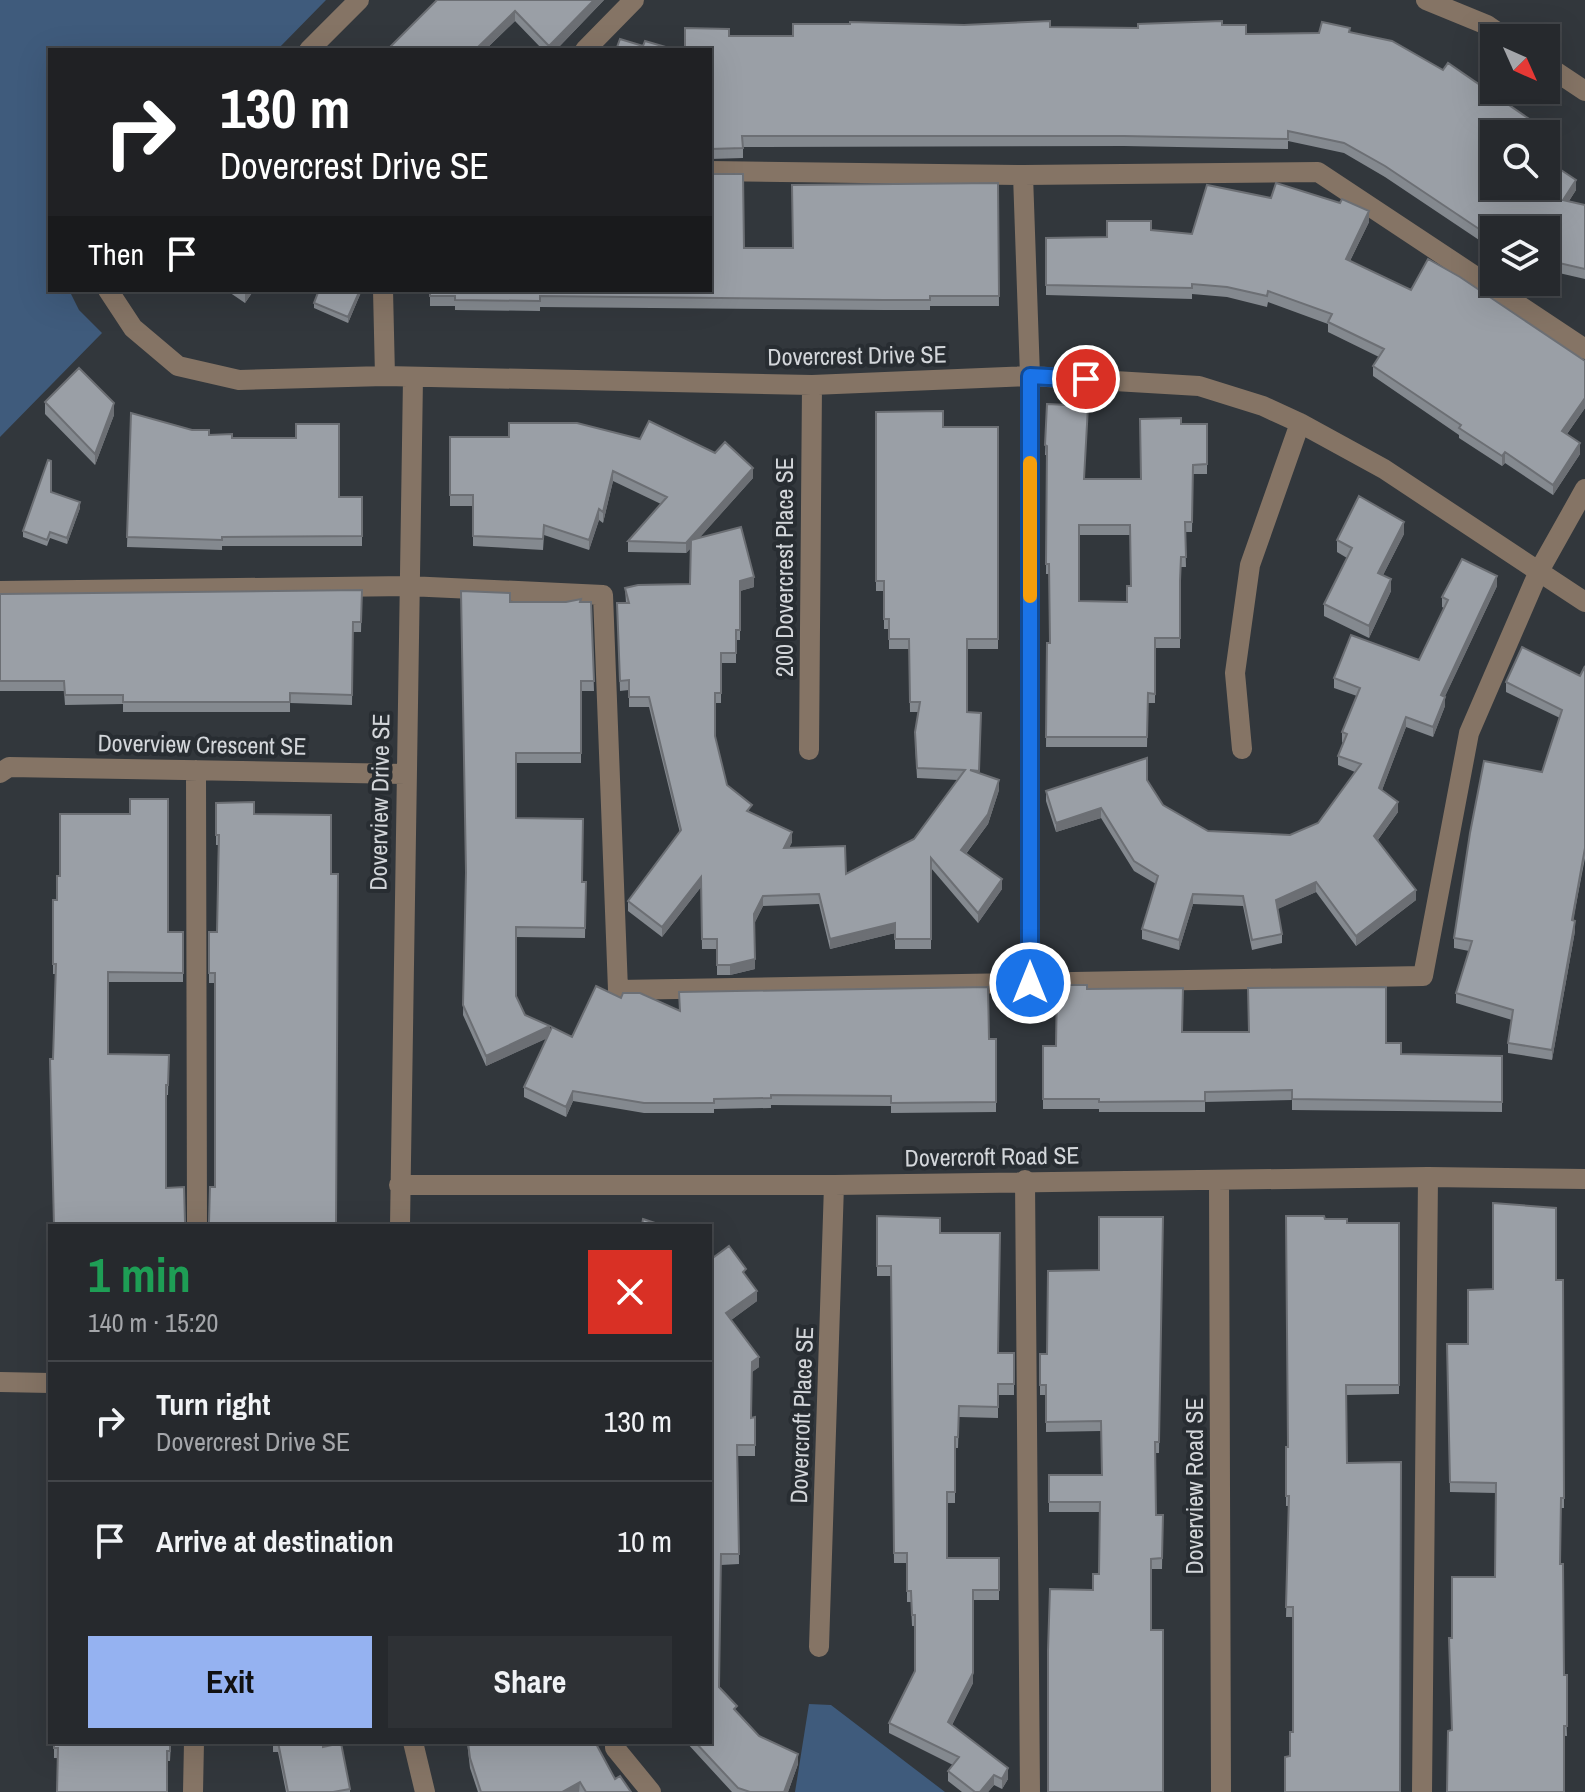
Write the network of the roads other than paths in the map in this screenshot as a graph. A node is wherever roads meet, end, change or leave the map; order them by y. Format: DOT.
graph roads {
  1 [pos="359,0"];
  2 [pos="634,0"];
  3 [pos="1426,0"];
  4 [pos="1485,24"];
  5 [pos="311,48"];
  6 [pos="587,48"];
  7 [pos="1560,74"];
  8 [pos="1585,91"];
  9 [pos="712,171"];
  10 [pos="1023,175"];
  11 [pos="109,292"];
  12 [pos="383,292"];
  13 [pos="1585,349"];
  14 [pos="385,376"];
  15 [pos="1030,376"];
  16 [pos="413,378"];
  17 [pos="812,385"];
  18 [pos="1300,423"];
  19 [pos="1585,489"];
  20 [pos="1539,571"];
  21 [pos="408,586"];
  22 [pos="0,591"];
  23 [pos="1585,602"];
  24 [pos="1242,749"];
  25 [pos="809,750"];
  26 [pos="196,770"];
  27 [pos="0,773"];
  28 [pos="405,774"];
  29 [pos="1030,983"];
  30 [pos="1428,1177"];
  31 [pos="1585,1179"];
  32 [pos="1025,1180"];
  33 [pos="1219,1180"];
  34 [pos="399,1185"];
  35 [pos="834,1185"];
  36 [pos="197,1224"];
  37 [pos="400,1224"];
  38 [pos="0,1382"];
  39 [pos="48,1383"];
  40 [pos="819,1647"];
  41 [pos="194,1744"];
  42 [pos="413,1744"];
  43 [pos="615,1744"];
  44 [pos="193,1792"];
  45 [pos="425,1792"];
  46 [pos="651,1792"];
  47 [pos="1030,1792"];
  48 [pos="1221,1792"];
  49 [pos="1422,1792"];
  1 -- 5 [label="street"];
  2 -- 6 [label="street"];
  3 -- 4 [label="street"];
  7 -- 8 [label="street"];
  9 -- 10 [label="street"];
  10 -- 13 [label="street"];
  10 -- 15 [label="street"];
  11 -- 14 [label="street, Dovercrest Drive SE"];
  12 -- 14 [label="street"];
  14 -- 16 [label="street, Dovercrest Drive SE"];
  15 -- 17 [label="street, Dovercrest Drive SE"];
  15 -- 18 [label="street, Dovercrest Drive SE"];
  15 -- 29 [label="street"];
  16 -- 17 [label="street, Dovercrest Drive SE"];
  16 -- 21 [label="street, Doverview Drive SE"];
  17 -- 25 [label="street, 200 Dovercrest Place SE"];
  18 -- 20 [label="street, Dovercrest Drive SE"];
  18 -- 24 [label="street"];
  19 -- 20 [label="street"];
  20 -- 23 [label="street, Dovercrest Drive SE"];
  20 -- 29 [label="street"];
  21 -- 22 [label="street"];
  21 -- 28 [label="street, Doverview Drive SE"];
  21 -- 29 [label="street"];
  26 -- 27 [label="street, Doverview Crescent SE"];
  26 -- 28 [label="street, Doverview Crescent SE"];
  26 -- 36 [label="street"];
  28 -- 34 [label="street, Doverview Drive SE"];
  30 -- 31 [label="street, Dovercroft Road SE"];
  30 -- 33 [label="street, Dovercroft Road SE"];
  30 -- 49 [label="street"];
  32 -- 33 [label="street, Dovercroft Road SE"];
  32 -- 35 [label="street, Dovercroft Road SE"];
  32 -- 47 [label="street"];
  33 -- 48 [label="street, Doverview Road SE"];
  34 -- 35 [label="street, Dovercroft Road SE"];
  34 -- 37 [label="street, Doverview Drive SE"];
  35 -- 40 [label="street, Dovercroft Place SE"];
  38 -- 39 [label="street"];
  41 -- 44 [label="street"];
  42 -- 45 [label="street"];
  43 -- 46 [label="street"];
}
